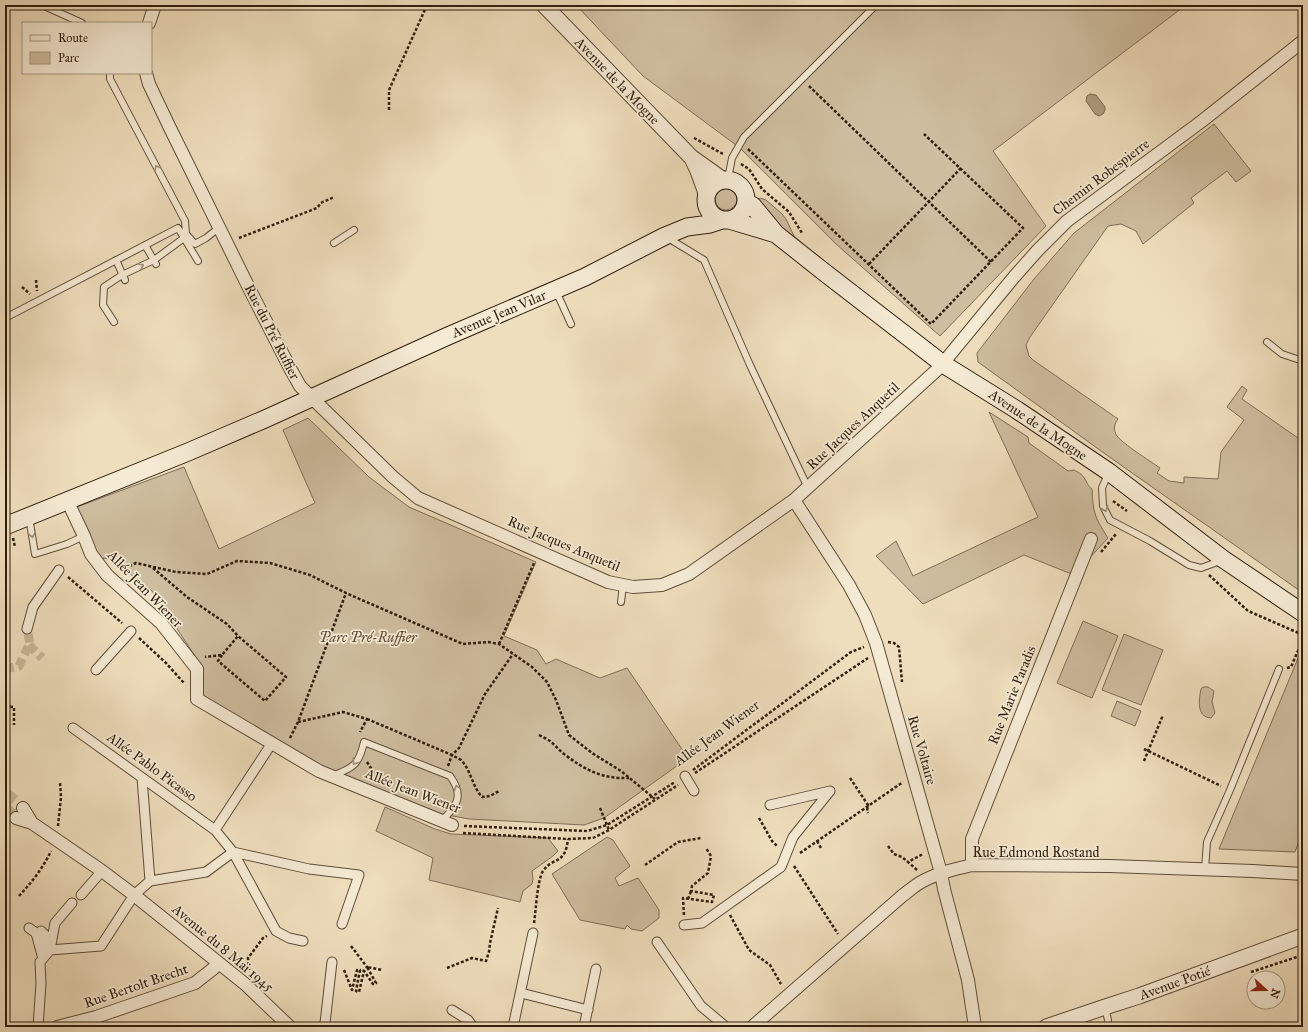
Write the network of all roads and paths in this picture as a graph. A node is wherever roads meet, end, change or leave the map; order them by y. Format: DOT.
graph roads {
  1 [pos="42,5"];
  2 [pos="156,5"];
  3 [pos="427,5"];
  4 [pos="544,5"];
  5 [pos="876,5"];
  6 [pos="80,22"];
  7 [pos="149,22"];
  8 [pos="1303,41"];
  9 [pos="110,74"];
  10 [pos="146,74"];
  11 [pos="802,79"];
  12 [pos="388,110"];
  13 [pos="924,134"];
  14 [pos="692,137"];
  15 [pos="742,143"];
  16 [pos="691,157"];
  17 [pos="732,158"];
  18 [pos="960,168"];
  19 [pos="725,179"];
  20 [pos="706,195"];
  21 [pos="334,197"];
  22 [pos="929,201"];
  23 [pos="746,202"];
  24 [pos="725,220"];
  25 [pos="220,227"];
  26 [pos="686,227"];
  27 [pos="354,230"];
  28 [pos="776,234"];
  29 [pos="185,236"];
  30 [pos="665,236"];
  31 [pos="807,238"];
  32 [pos="227,243"];
  33 [pos="334,243"];
  34 [pos="145,245"];
  35 [pos="116,260"];
  36 [pos="198,261"];
  37 [pos="155,262"];
  38 [pos="991,262"];
  39 [pos="869,264"];
  40 [pos="124,278"];
  41 [pos="555,290"];
  42 [pos="5,318"];
  43 [pos="114,322"];
  44 [pos="571,324"];
  45 [pos="1267,342"];
  46 [pos="1303,359"];
  47 [pos="943,364"];
  48 [pos="311,397"];
  49 [pos="1109,472"];
  50 [pos="808,488"];
  51 [pos="67,500"];
  52 [pos="794,500"];
  53 [pos="29,516"];
  54 [pos="5,526"];
  55 [pos="84,536"];
  56 [pos="1091,539"];
  57 [pos="539,551"];
  58 [pos="1223,560"];
  59 [pos="152,567"];
  60 [pos="1201,568"];
  61 [pos="59,570"];
  62 [pos="107,575"];
  63 [pos="623,585"];
  64 [pos="346,594"];
  65 [pos="621,602"];
  66 [pos="1303,613"];
  67 [pos="26,629"];
  68 [pos="131,631"];
  69 [pos="1303,635"];
  70 [pos="238,636"];
  71 [pos="1303,639"];
  72 [pos="499,644"];
  73 [pos="872,645"];
  74 [pos="513,654"];
  75 [pos="222,655"];
  76 [pos="192,663"];
  77 [pos="1279,669"];
  78 [pos="96,670"];
  79 [pos="197,699"];
  80 [pos="5,706"];
  81 [pos="1163,716"];
  82 [pos="367,719"];
  83 [pos="298,722"];
  84 [pos="14,725"];
  85 [pos="73,728"];
  86 [pos="539,735"];
  87 [pos="364,742"];
  88 [pos="272,743"];
  89 [pos="1144,749"];
  90 [pos="284,750"];
  91 [pos="1149,751"];
  92 [pos="361,754"];
  93 [pos="452,755"];
  94 [pos="1144,761"];
  95 [pos="446,774"];
  96 [pos="914,775"];
  97 [pos="331,776"];
  98 [pos="686,777"];
  99 [pos="142,778"];
  100 [pos="630,778"];
  101 [pos="850,778"];
  102 [pos="60,783"];
  103 [pos="1230,790"];
  104 [pos="499,791"];
  105 [pos="694,791"];
  106 [pos="376,794"];
  107 [pos="652,796"];
  108 [pos="61,797"];
  109 [pos="655,799"];
  110 [pos="770,805"];
  111 [pos="868,805"];
  112 [pos="600,808"];
  113 [pos="19,813"];
  114 [pos="868,813"];
  115 [pos="759,818"];
  116 [pos="607,825"];
  117 [pos="450,826"];
  118 [pos="215,830"];
  119 [pos="610,830"];
  120 [pos="701,838"];
  121 [pos="568,839"];
  122 [pos="817,841"];
  123 [pos="822,846"];
  124 [pos="888,846"];
  125 [pos="706,848"];
  126 [pos="934,849"];
  127 [pos="233,852"];
  128 [pos="788,857"];
  129 [pos="46,862"];
  130 [pos="908,862"];
  131 [pos="645,865"];
  132 [pos="972,865"];
  133 [pos="1205,869"];
  134 [pos="102,871"];
  135 [pos="941,873"];
  136 [pos="1303,874"];
  137 [pos="150,881"];
  138 [pos="922,881"];
  139 [pos="691,891"];
  140 [pos="81,895"];
  141 [pos="134,895"];
  142 [pos="19,896"];
  143 [pos="688,899"];
  144 [pos="72,903"];
  145 [pos="726,907"];
  146 [pos="498,908"];
  147 [pos="342,924"];
  148 [pos="684,925"];
  149 [pos="29,928"];
  150 [pos="276,931"];
  151 [pos="533,933"];
  152 [pos="1303,936"];
  153 [pos="303,941"];
  154 [pos="656,942"];
  155 [pos="351,946"];
  156 [pos="846,946"];
  157 [pos="50,950"];
  158 [pos="218,962"];
  159 [pos="332,962"];
  160 [pos="367,966"];
  161 [pos="447,968"];
  162 [pos="596,969"];
  163 [pos="343,970"];
  164 [pos="360,970"];
  165 [pos="382,970"];
  166 [pos="364,971"];
  167 [pos="376,983"];
  168 [pos="245,984"];
  169 [pos="380,984"];
  170 [pos="352,990"];
  171 [pos="356,991"];
  172 [pos="521,993"];
  173 [pos="789,996"];
  174 [pos="1105,1007"];
  175 [pos="452,1010"];
  176 [pos="588,1010"];
  177 [pos="38,1027"];
  178 [pos="57,1027"];
  179 [pos="290,1027"];
  180 [pos="322,1027"];
  181 [pos="473,1027"];
  182 [pos="513,1027"];
  183 [pos="584,1027"];
  184 [pos="726,1027"];
  185 [pos="752,1027"];
  186 [pos="975,1027"];
  187 [pos="1046,1027"];
  188 [pos="1107,1027"];
  1 -- 6 [label="lane"];
  2 -- 7 [label="street"];
  3 -- 12 [label="path"];
  4 -- 16 [label="street, Avenue de la Mogne"];
  5 -- 11 [label="lane"];
  8 -- 47 [label="street, Chemin Robespierre"];
  29 -- 9 [label="lane, one-way"];
  10 -- 25 [label="street, Rue du Pré Ruffier"];
  11 -- 15 [label="lane"];
  11 -- 22 [label="path"];
  13 -- 18 [label="path"];
  14 -- 17 [label="path"];
  15 -- 17 [label="lane"];
  15 -- 39 [label="path"];
  16 -- 19 [label="street, Avenue de la Mogne"];
  16 -- 20 [label="street, Avenue de la Mogne"];
  17 -- 19 [label="lane"];
  17 -- 31 [label="path"];
  18 -- 22 [label="path"];
  18 -- 38 [label="path"];
  19 -- 20 [label="main road"];
  19 -- 23 [label="main road"];
  20 -- 24 [label="main road"];
  20 -- 26 [label="main road"];
  21 -- 32 [label="path"];
  22 -- 38 [label="path"];
  22 -- 39 [label="path"];
  23 -- 24 [label="main road"];
  23 -- 28 [label="main road, Avenue de la Mogne"];
  24 -- 26 [label="main road"];
  24 -- 28 [label="main road, Avenue de la Mogne"];
  25 -- 29 [label="lane"];
  25 -- 32 [label="street, Rue du Pré Ruffier"];
  26 -- 30 [label="main road, Avenue Jean Vilar"];
  27 -- 33 [label="lane"];
  28 -- 47 [label="main road, Avenue de la Mogne"];
  29 -- 34 [label="lane"];
  29 -- 36 [label="lane"];
  29 -- 37 [label="lane"];
  30 -- 41 [label="main road, Avenue Jean Vilar"];
  30 -- 50 [label="lane"];
  32 -- 48 [label="street, Rue du Pré Ruffier"];
  34 -- 35 [label="lane"];
  34 -- 37 [label="lane"];
  35 -- 40 [label="lane"];
  35 -- 42 [label="lane"];
  40 -- 37 [label="lane, one-way"];
  38 -- 39 [label="path"];
  40 -- 43 [label="lane"];
  41 -- 44 [label="lane"];
  41 -- 48 [label="main road, Avenue Jean Vilar"];
  45 -- 46 [label="lane"];
  47 -- 49 [label="main road, Avenue de la Mogne"];
  47 -- 50 [label="street, Rue Jacques Anquetil"];
  48 -- 51 [label="main road"];
  48 -- 57 [label="street, Rue Jacques Anquetil"];
  49 -- 58 [label="main road, Avenue de la Mogne"];
  49 -- 60 [label="lane, one-way"];
  50 -- 52 [label="street, Rue Jacques Anquetil"];
  51 -- 53 [label="main road"];
  51 -- 55 [label="street, Allée Jean Wiener"];
  52 -- 63 [label="street, Rue Jacques Anquetil"];
  52 -- 73 [label="street, Rue Voltaire"];
  53 -- 54 [label="main road"];
  53 -- 55 [label="lane, one-way"];
  55 -- 62 [label="street, Allée Jean Wiener"];
  56 -- 132 [label="street, Rue Marie Paradis"];
  57 -- 63 [label="street, Rue Jacques Anquetil"];
  57 -- 72 [label="path"];
  58 -- 60 [label="lane"];
  58 -- 66 [label="main road, Avenue de la Mogne"];
  59 -- 62 [label="path"];
  59 -- 64 [label="path"];
  59 -- 70 [label="path"];
  60 -- 69 [label="path"];
  61 -- 67 [label="street"];
  61 -- 68 [label="path"];
  62 -- 76 [label="street, Allée Jean Wiener"];
  63 -- 65 [label="lane"];
  64 -- 72 [label="path"];
  64 -- 83 [label="path"];
  68 -- 78 [label="street"];
  68 -- 79 [label="path"];
  70 -- 75 [label="path"];
  70 -- 75 [label="path"];
  71 -- 77 [label="path"];
  72 -- 74 [label="path"];
  73 -- 96 [label="street, Rue Voltaire"];
  73 -- 98 [label="path, Allée Jean Wiener"];
  73 -- 98 [label="path"];
  74 -- 93 [label="path"];
  74 -- 100 [label="path"];
  75 -- 76 [label="path"];
  76 -- 79 [label="street, Allée Jean Wiener"];
  77 -- 103 [label="lane"];
  79 -- 88 [label="street, Allée Jean Wiener"];
  80 -- 84 [label="path"];
  81 -- 91 [label="path"];
  82 -- 83 [label="path"];
  82 -- 87 [label="path"];
  82 -- 93 [label="path"];
  83 -- 90 [label="path"];
  85 -- 99 [label="street, Allée Pablo Picasso"];
  86 -- 100 [label="path"];
  87 -- 92 [label="lane"];
  87 -- 95 [label="lane"];
  88 -- 90 [label="street, Allée Jean Wiener"];
  88 -- 118 [label="street"];
  89 -- 91 [label="path"];
  90 -- 97 [label="street, Allée Jean Wiener"];
  91 -- 94 [label="path"];
  91 -- 103 [label="path"];
  92 -- 97 [label="lane, one-way"];
  92 -- 106 [label="path"];
  93 -- 95 [label="path"];
  93 -- 104 [label="path"];
  117 -- 95 [label="lane, one-way"];
  96 -- 111 [label="path"];
  96 -- 126 [label="street, Rue Voltaire"];
  97 -- 106 [label="street, Allée Jean Wiener"];
  98 -- 105 [label="street"];
  98 -- 107 [label="path, Allée Jean Wiener"];
  98 -- 109 [label="path"];
  99 -- 118 [label="street, Allée Pablo Picasso"];
  99 -- 137 [label="street"];
  100 -- 107 [label="path"];
  101 -- 111 [label="path"];
  102 -- 108 [label="path"];
  103 -- 133 [label="lane"];
  106 -- 117 [label="street, Allée Jean Wiener"];
  107 -- 109 [label="path"];
  107 -- 116 [label="path, Allée Jean Wiener"];
  109 -- 119 [label="path"];
  110 -- 128 [label="street"];
  111 -- 114 [label="path"];
  111 -- 122 [label="path"];
  112 -- 116 [label="path"];
  113 -- 134 [label="street, Avenue du 8 Mai 1945"];
  115 -- 128 [label="path"];
  116 -- 117 [label="path, Allée Jean Wiener"];
  116 -- 119 [label="path"];
  117 -- 121 [label="path"];
  118 -- 127 [label="street, Allée Pablo Picasso"];
  119 -- 121 [label="path"];
  120 -- 131 [label="path"];
  121 -- 151 [label="path"];
  122 -- 123 [label="path"];
  122 -- 128 [label="path"];
  124 -- 130 [label="path"];
  125 -- 139 [label="path"];
  126 -- 130 [label="path"];
  126 -- 135 [label="street, Rue Voltaire"];
  127 -- 137 [label="street"];
  127 -- 147 [label="street"];
  127 -- 150 [label="street, Allée Pablo Picasso"];
  128 -- 145 [label="street"];
  128 -- 156 [label="path"];
  129 -- 142 [label="path"];
  130 -- 138 [label="path"];
  132 -- 133 [label="street, Rue Edmond Rostand"];
  132 -- 135 [label="street, Rue Edmond Rostand"];
  133 -- 136 [label="street, Rue Edmond Rostand"];
  134 -- 140 [label="street"];
  134 -- 141 [label="street, Avenue du 8 Mai 1945"];
  135 -- 138 [label="street, Rue Edmond Rostand"];
  135 -- 186 [label="street, Rue Voltaire"];
  137 -- 141 [label="street"];
  138 -- 156 [label="street, Rue Edmond Rostand"];
  139 -- 143 [label="path"];
  139 -- 143 [label="path"];
  141 -- 157 [label="street"];
  141 -- 158 [label="street, Avenue du 8 Mai 1945"];
  143 -- 148 [label="path"];
  144 -- 157 [label="street"];
  145 -- 148 [label="street"];
  145 -- 173 [label="path"];
  146 -- 161 [label="path"];
  149 -- 157 [label="street"];
  150 -- 153 [label="street"];
  150 -- 168 [label="path"];
  151 -- 172 [label="street"];
  152 -- 174 [label="street, Avenue Potié"];
  154 -- 184 [label="street"];
  155 -- 160 [label="path"];
  156 -- 173 [label="street, Rue Edmond Rostand"];
  157 -- 177 [label="street"];
  158 -- 168 [label="street, Avenue du 8 Mai 1945"];
  158 -- 178 [label="street, Rue Bertolt Brecht"];
  159 -- 180 [label="street"];
  160 -- 165 [label="path"];
  160 -- 166 [label="path"];
  160 -- 167 [label="path"];
  162 -- 176 [label="street"];
  163 -- 170 [label="path"];
  164 -- 166 [label="path"];
  164 -- 170 [label="path"];
  164 -- 171 [label="path"];
  166 -- 167 [label="path"];
  166 -- 171 [label="path"];
  167 -- 169 [label="path"];
  168 -- 179 [label="street, Avenue du 8 Mai 1945"];
  170 -- 171 [label="path"];
  172 -- 176 [label="street"];
  172 -- 182 [label="street"];
  173 -- 185 [label="street, Rue Edmond Rostand"];
  174 -- 187 [label="street, Avenue Potié"];
  174 -- 188 [label="lane"];
  175 -- 181 [label="street"];
  176 -- 183 [label="street"];
}
